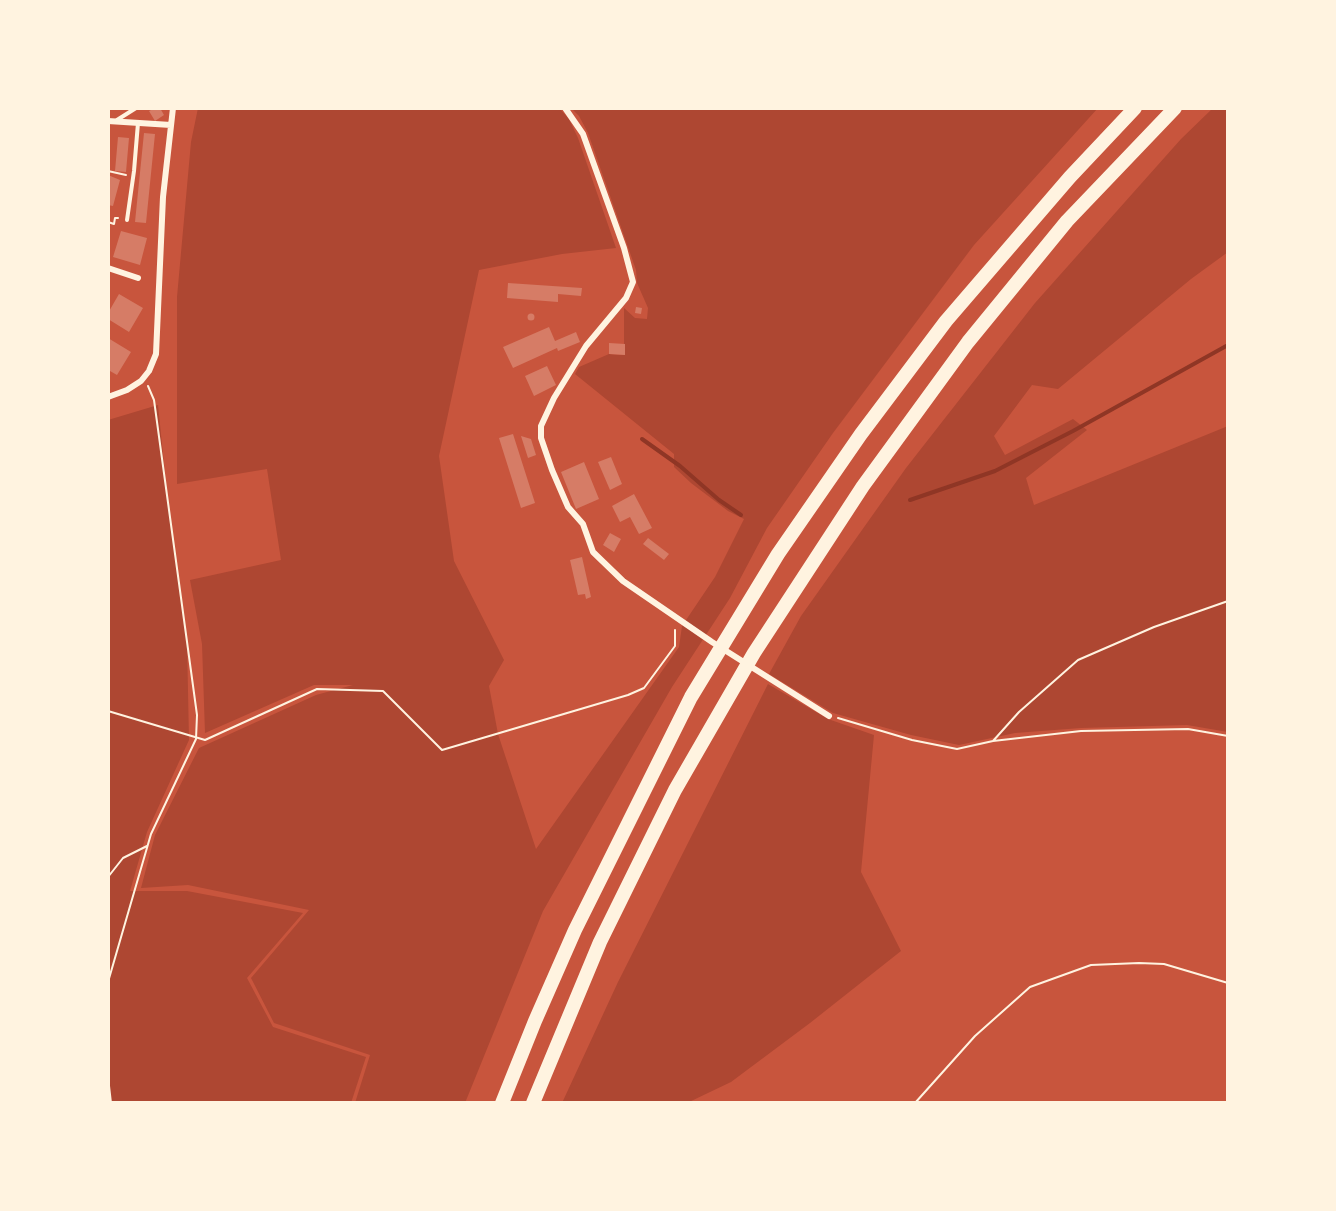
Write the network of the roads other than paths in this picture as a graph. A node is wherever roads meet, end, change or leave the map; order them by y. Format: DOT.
graph roads {
  1 [pos="136,108"];
  2 [pos="173,108"];
  3 [pos="565,108"];
  4 [pos="1135,108"];
  5 [pos="1175,108"];
  6 [pos="116,120"];
  7 [pos="108,121"];
  8 [pos="138,123"];
  9 [pos="171,125"];
  10 [pos="127,220"];
  11 [pos="108,268"];
  12 [pos="138,278"];
  13 [pos="108,397"];
  14 [pos="829,716"];
  15 [pos="502,1103"];
  16 [pos="533,1103"];
  1 -- 6 [label="lane"];
  2 -- 9 [label="street"];
  3 -- 14 [label="street"];
  4 -- 15 [label="highway"];
  5 -- 16 [label="highway"];
  6 -- 7 [label="street"];
  6 -- 8 [label="street"];
  8 -- 9 [label="street"];
  8 -- 10 [label="lane"];
  9 -- 13 [label="street"];
  11 -- 12 [label="street"];
}
